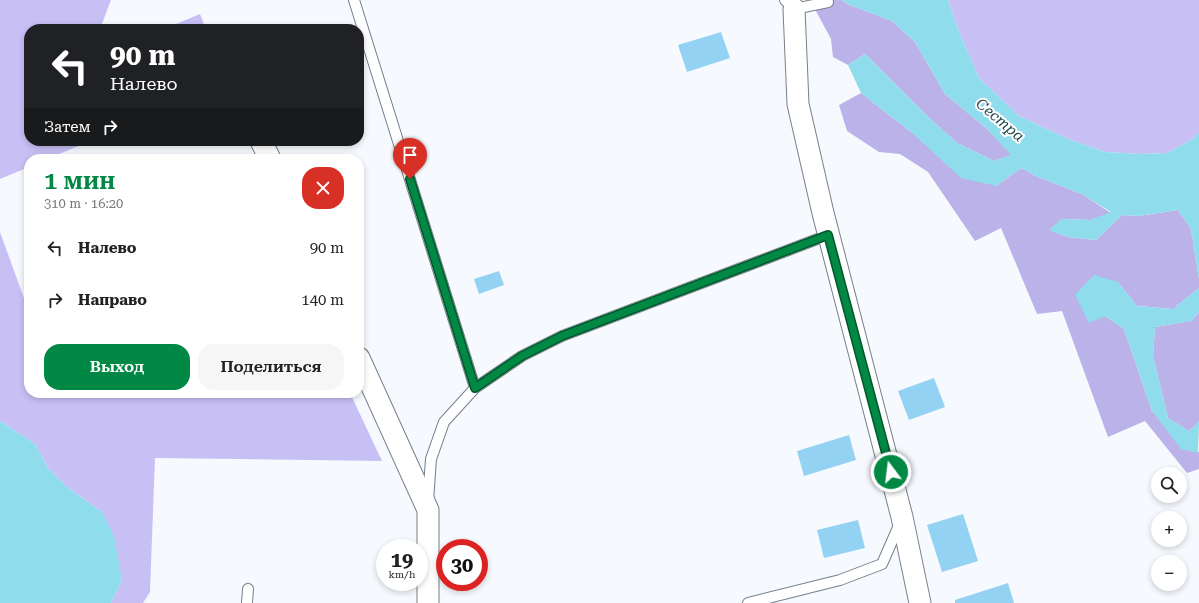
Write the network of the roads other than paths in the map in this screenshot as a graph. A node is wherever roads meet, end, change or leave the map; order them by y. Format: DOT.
graph roads {
  1 [pos="354,0"];
  2 [pos="828,2"];
  3 [pos="790,5"];
  4 [pos="361,24"];
  5 [pos="364,32"];
  6 [pos="828,235"];
  7 [pos="364,369"];
  8 [pos="475,388"];
  9 [pos="428,510"];
  10 [pos="902,517"];
  11 [pos="248,589"];
  12 [pos="247,603"];
  13 [pos="428,603"];
  14 [pos="748,603"];
  15 [pos="920,603"];
  1 -- 4 [label="lane"];
  2 -- 3 [label="lane"];
  3 -- 6 [label="street"];
  5 -- 8 [label="lane"];
  6 -- 8 [label="lane"];
  6 -- 10 [label="street"];
  7 -- 9 [label="street"];
  8 -- 9 [label="lane"];
  9 -- 13 [label="street"];
  10 -- 14 [label="lane"];
  10 -- 15 [label="street"];
  11 -- 12 [label="lane"];
}
